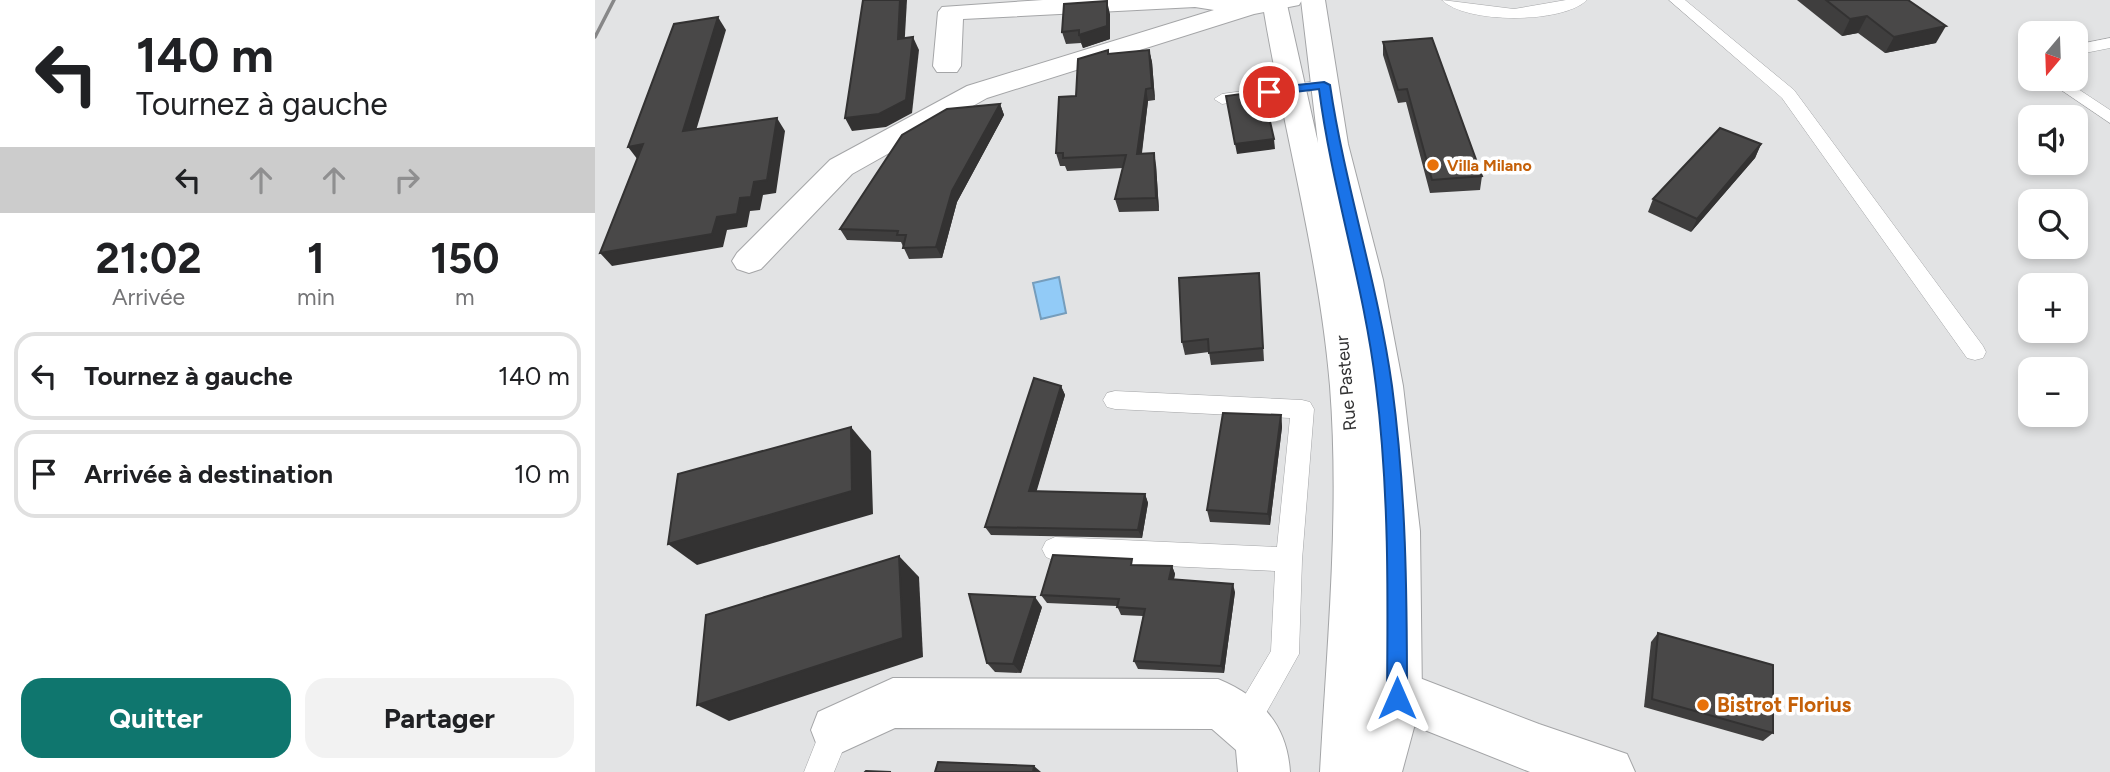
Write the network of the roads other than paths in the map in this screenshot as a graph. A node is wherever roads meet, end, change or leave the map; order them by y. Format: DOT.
graph roads {
  1 [pos="1313,0"];
  2 [pos="1449,0"];
  3 [pos="1580,0"];
  4 [pos="1676,0"];
  5 [pos="1272,2"];
  6 [pos="1052,3"];
  7 [pos="951,6"];
  8 [pos="2110,43"];
  9 [pos="2088,47"];
  10 [pos="947,66"];
  11 [pos="1308,87"];
  12 [pos="2071,91"];
  13 [pos="1221,99"];
  14 [pos="2110,117"];
  15 [pos="750,261"];
  16 [pos="1975,352"];
  17 [pos="1115,400"];
  18 [pos="1055,549"];
  19 [pos="1289,560"];
  20 [pos="1397,698"];
  21 [pos="1245,720"];
  22 [pos="827,751"];
  23 [pos="1264,772"];
  24 [pos="1346,772"];
  25 [pos="1375,772"];
  26 [pos="1609,772"];
  1 -- 11 [label="main road, Rue Pasteur"];
  2 -- 3 [label="lane"];
  4 -- 16 [label="lane"];
  5 -- 6 [label="main road"];
  5 -- 11 [label="main road, Rue Pasteur"];
  5 -- 15 [label="main road"];
  6 -- 7 [label="main road"];
  7 -- 10 [label="main road"];
  8 -- 9 [label="lane"];
  11 -- 13 [label="lane"];
  11 -- 20 [label="main road, Rue Pasteur"];
  11 -- 24 [label="main road, Rue Pasteur"];
  12 -- 14 [label="lane"];
  17 -- 19 [label="lane"];
  18 -- 19 [label="lane"];
  19 -- 21 [label="lane"];
  20 -- 25 [label="main road, Rue Pasteur"];
  20 -- 26 [label="main road"];
  21 -- 22 [label="main road"];
  21 -- 23 [label="main road"];
}
